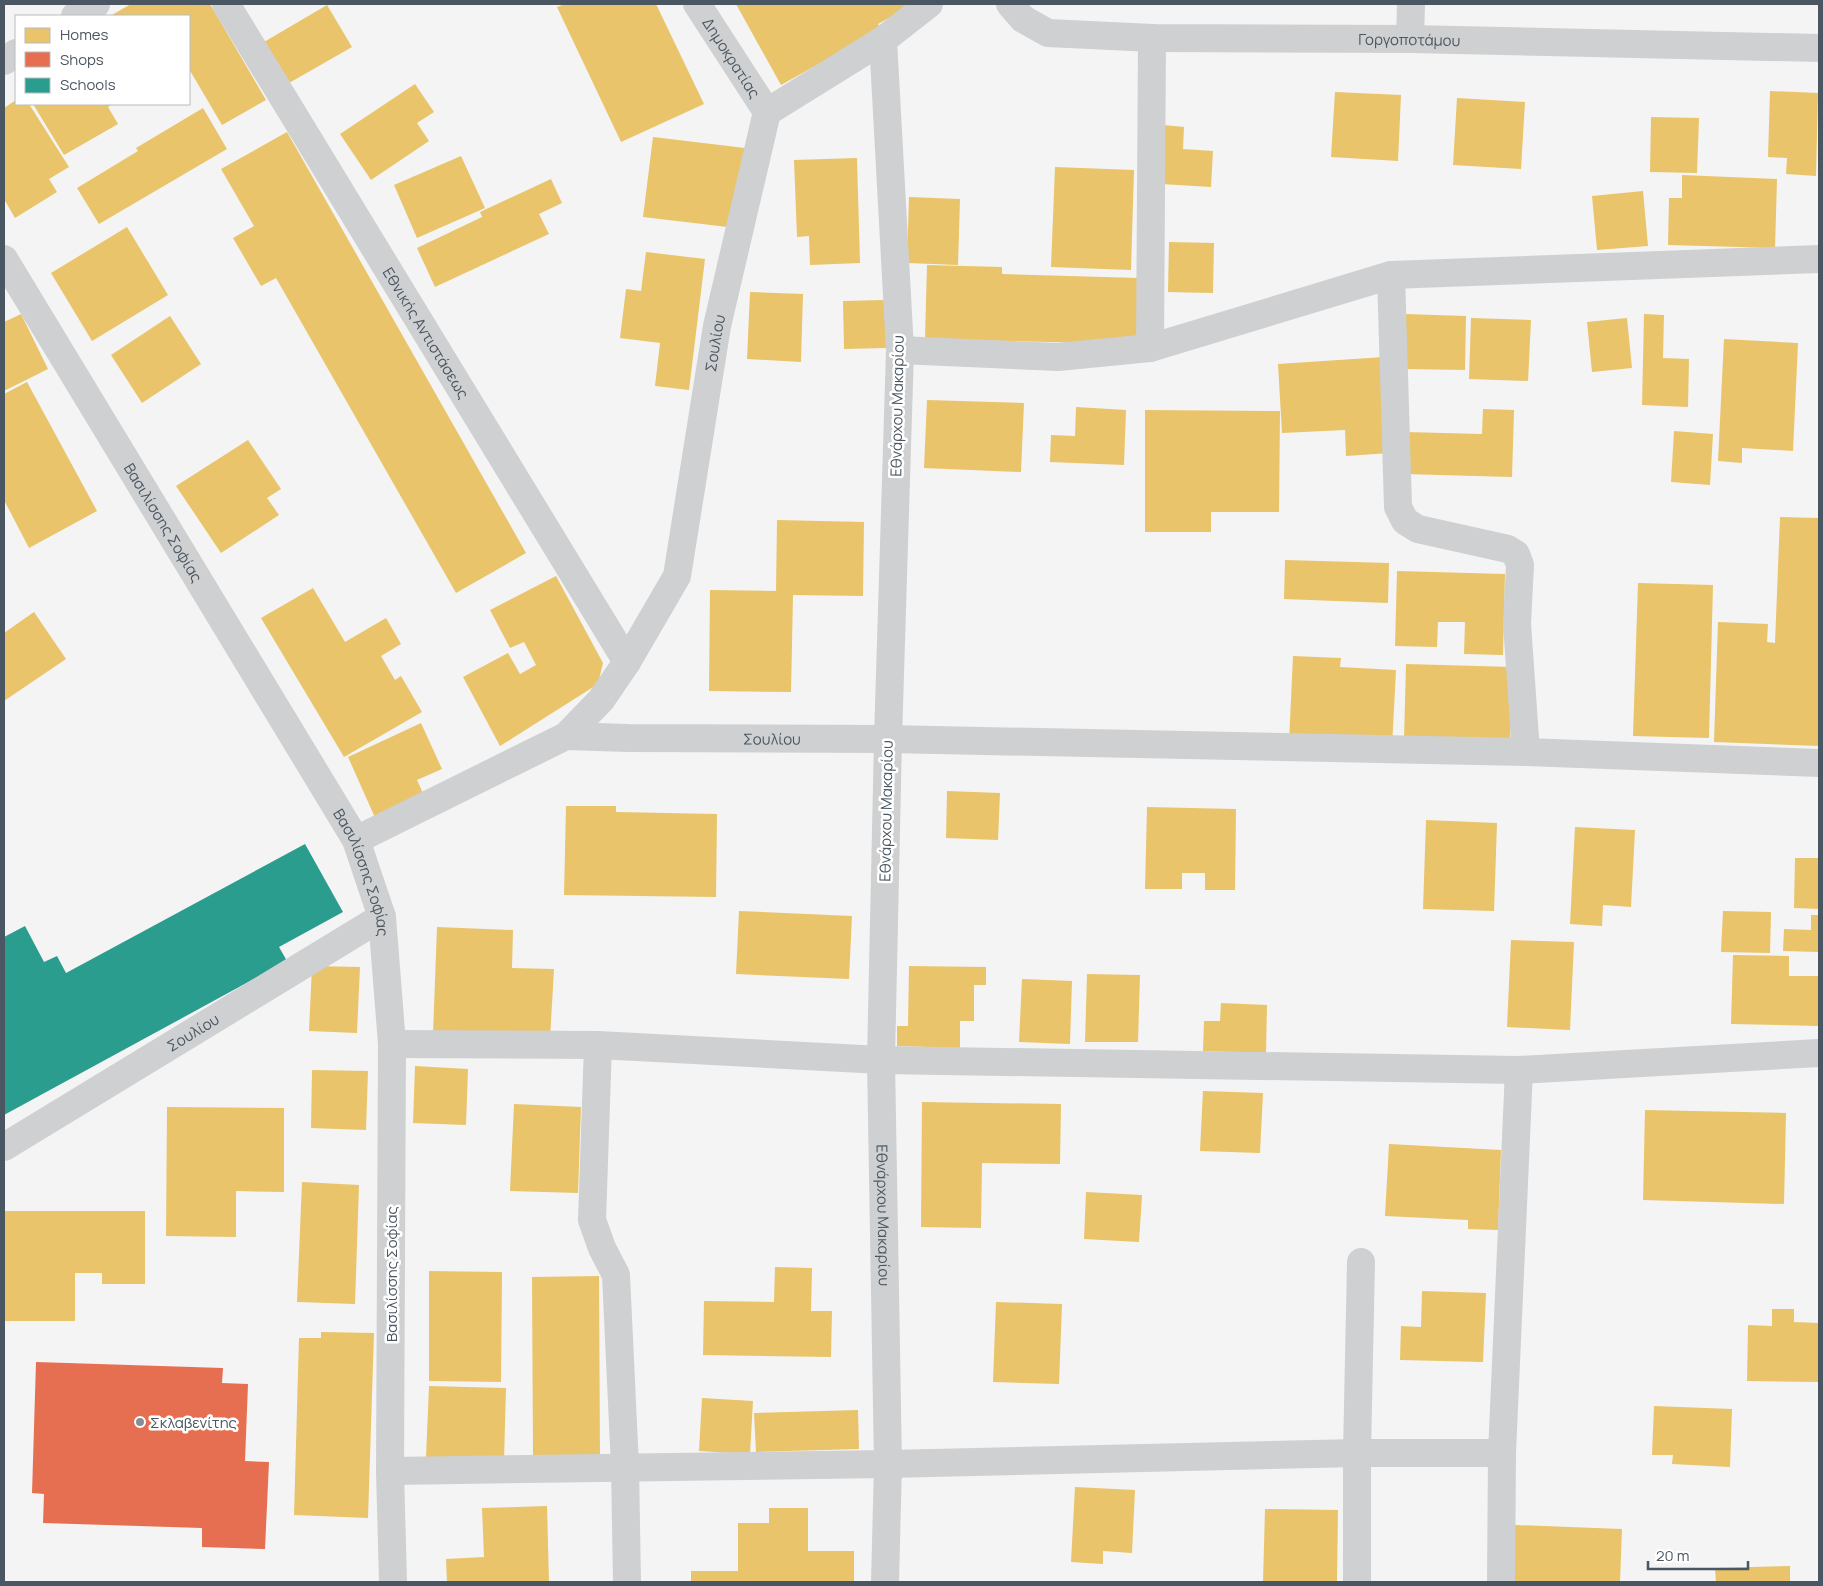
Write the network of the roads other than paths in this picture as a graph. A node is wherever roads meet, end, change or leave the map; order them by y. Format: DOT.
graph roads {
  1 [pos="96,4"];
  2 [pos="226,4"];
  3 [pos="697,4"];
  4 [pos="929,4"];
  5 [pos="1010,4"];
  6 [pos="1411,4"];
  7 [pos="78,15"];
  8 [pos="1152,38"];
  9 [pos="1410,39"];
  10 [pos="883,40"];
  11 [pos="1819,48"];
  12 [pos="15,54"];
  13 [pos="4,61"];
  14 [pos="767,112"];
  15 [pos="4,259"];
  16 [pos="1819,259"];
  17 [pos="1390,275"];
  18 [pos="1150,348"];
  19 [pos="900,350"];
  20 [pos="627,662"];
  21 [pos="566,736"];
  22 [pos="888,739"];
  23 [pos="1526,752"];
  24 [pos="1819,763"];
  25 [pos="356,840"];
  26 [pos="382,917"];
  27 [pos="392,1044"];
  28 [pos="598,1045"];
  29 [pos="1819,1053"];
  30 [pos="881,1060"];
  31 [pos="1519,1070"];
  32 [pos="4,1147"];
  33 [pos="1361,1262"];
  34 [pos="1357,1453"];
  35 [pos="1502,1453"];
  36 [pos="888,1464"];
  37 [pos="625,1467"];
  38 [pos="390,1471"];
  39 [pos="393,1582"];
  40 [pos="627,1582"];
  41 [pos="885,1582"];
  42 [pos="1357,1582"];
  43 [pos="1501,1582"];
  1 -- 7 [label="street"];
  2 -- 20 [label="street, Εθνικής Αντιστάσεως"];
  3 -- 14 [label="street, Δημοκρατίας"];
  4 -- 10 [label="street"];
  5 -- 8 [label="street, Γοργοποτάμου"];
  6 -- 9 [label="street"];
  8 -- 9 [label="street, Γοργοποτάμου"];
  8 -- 18 [label="street"];
  9 -- 11 [label="street, Γοργοποτάμου"];
  10 -- 14 [label="street"];
  10 -- 19 [label="street, Εθνάρχου Μακαρίου"];
  12 -- 13 [label="street"];
  14 -- 20 [label="street, Σουλίου"];
  15 -- 25 [label="street, Βασιλίσσης Σοφίας"];
  16 -- 17 [label="street"];
  17 -- 18 [label="street"];
  17 -- 23 [label="street"];
  18 -- 19 [label="street"];
  19 -- 22 [label="street, Εθνάρχου Μακαρίου"];
  20 -- 21 [label="street, Σουλίου"];
  21 -- 22 [label="street, Σουλίου"];
  21 -- 25 [label="street, Σουλίου"];
  22 -- 23 [label="street, Σουλίου"];
  22 -- 30 [label="street, Εθνάρχου Μακαρίου"];
  23 -- 24 [label="street, Σουλίου"];
  25 -- 26 [label="street, Βασιλίσσης Σοφίας"];
  26 -- 27 [label="street, Βασιλίσσης Σοφίας"];
  26 -- 32 [label="street, Σουλίου"];
  27 -- 28 [label="street"];
  27 -- 38 [label="street, Βασιλίσσης Σοφίας"];
  28 -- 30 [label="street"];
  28 -- 37 [label="street"];
  29 -- 31 [label="street"];
  30 -- 31 [label="street"];
  30 -- 36 [label="street, Εθνάρχου Μακαρίου"];
  31 -- 35 [label="street"];
  33 -- 34 [label="street"];
  34 -- 35 [label="street"];
  34 -- 36 [label="street"];
  34 -- 42 [label="street"];
  35 -- 43 [label="street"];
  36 -- 37 [label="street"];
  36 -- 41 [label="street, Εθνάρχου Μακαρίου"];
  37 -- 38 [label="street"];
  37 -- 40 [label="street"];
  38 -- 39 [label="street, Βασιλίσσης Σοφίας"];
}
